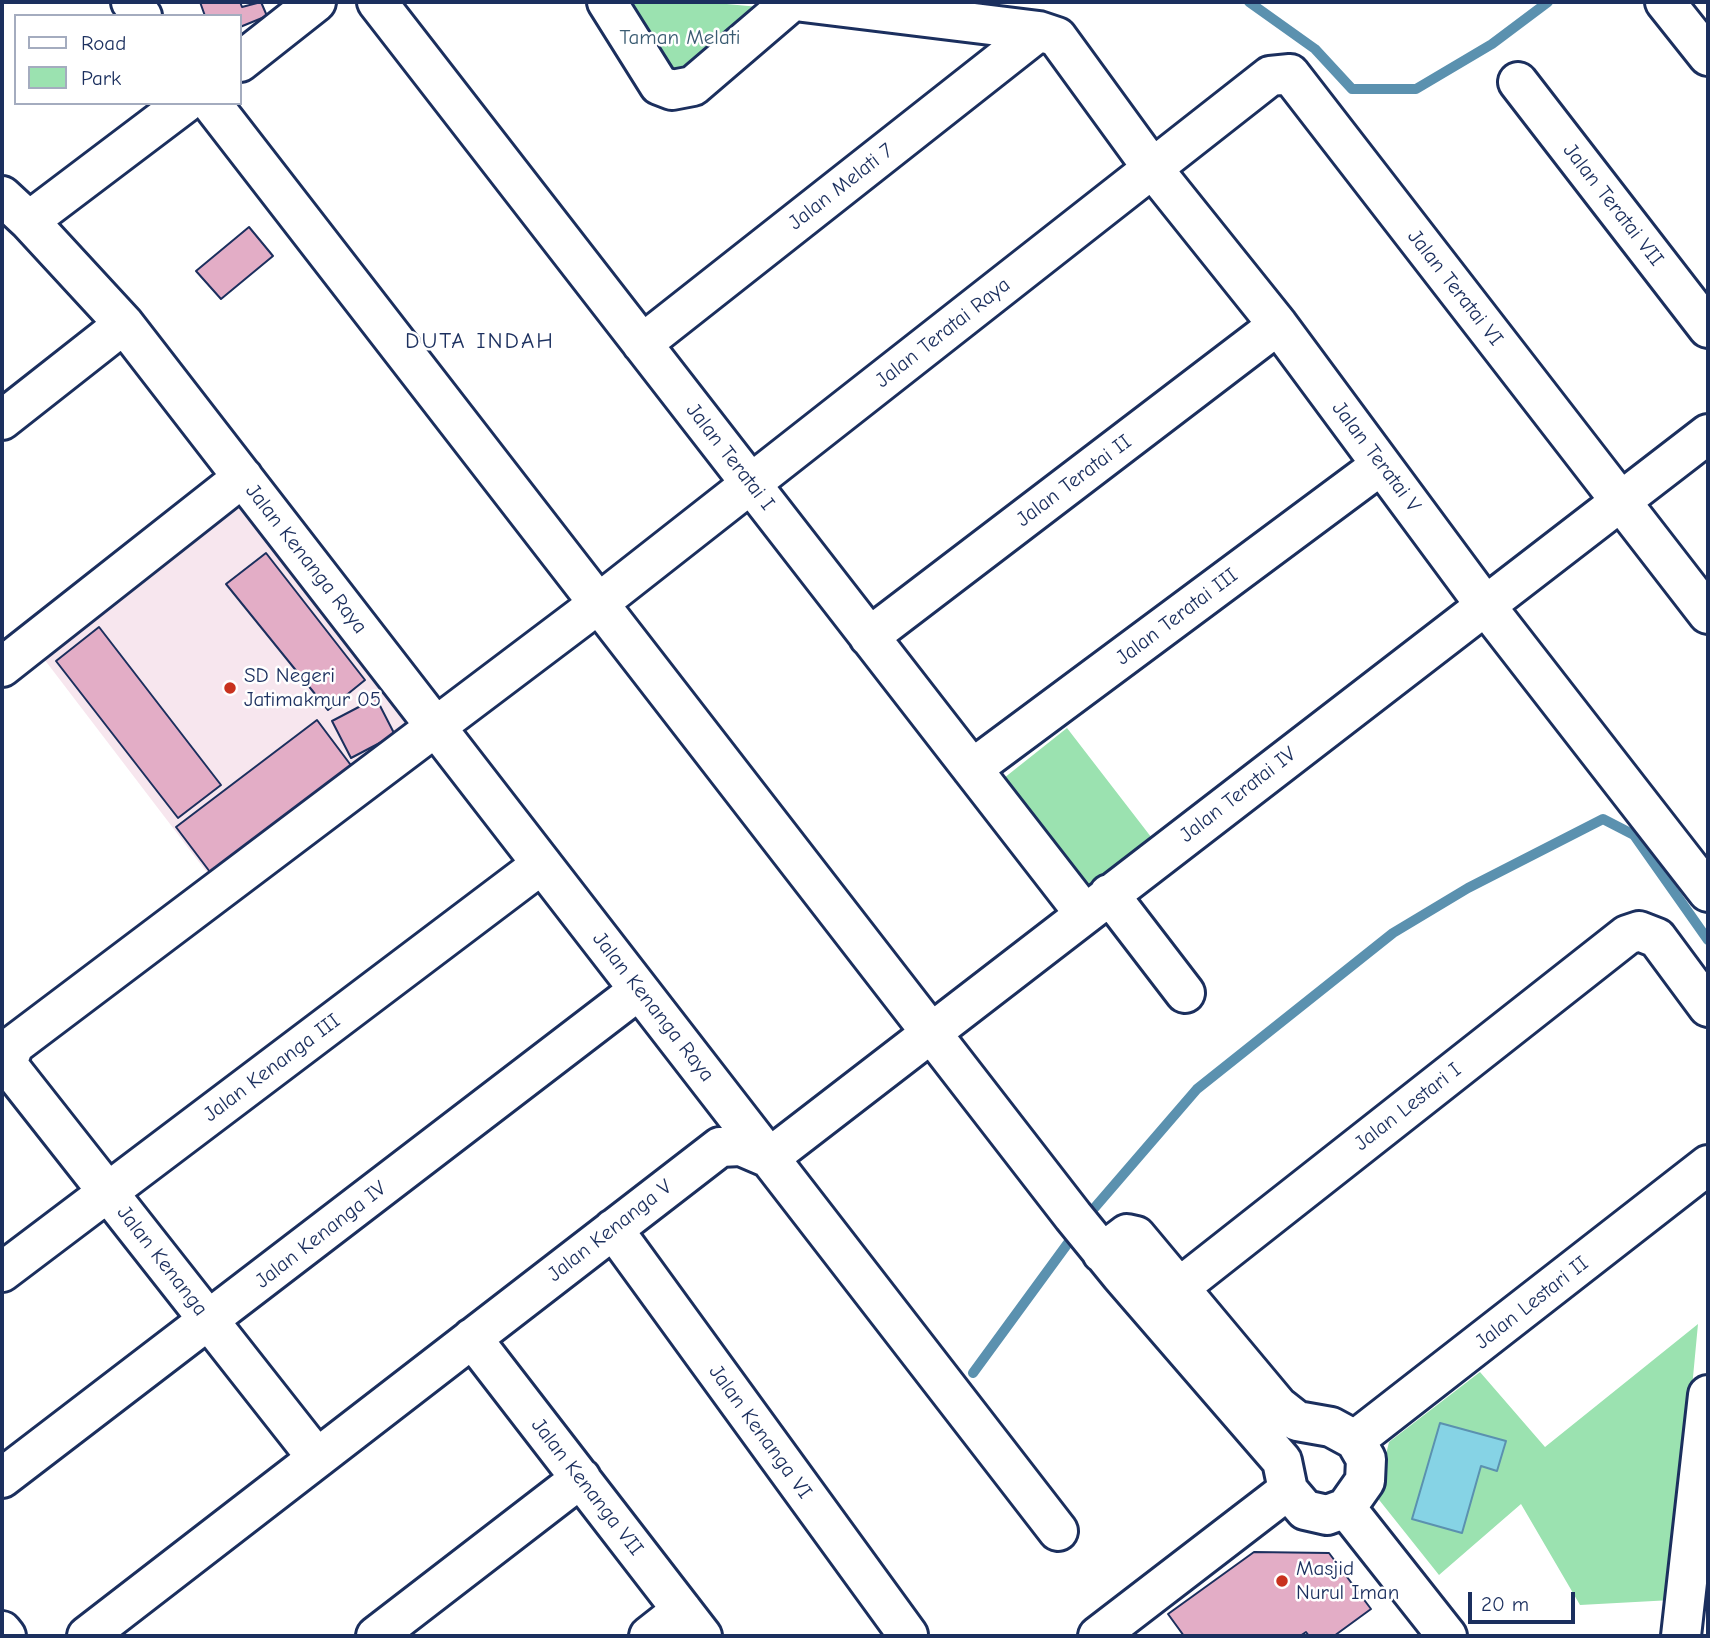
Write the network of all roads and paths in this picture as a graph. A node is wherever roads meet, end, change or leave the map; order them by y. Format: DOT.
graph roads {
  1 [pos="316,2"];
  2 [pos="377,2"];
  3 [pos="607,2"];
  4 [pos="791,2"];
  5 [pos="803,2"];
  6 [pos="1665,2"];
  7 [pos="1039,31"];
  8 [pos="1708,56"];
  9 [pos="242,60"];
  10 [pos="1290,74"];
  11 [pos="1518,82"];
  12 [pos="182,105"];
  13 [pos="213,105"];
  14 [pos="1153,170"];
  15 [pos="2,196"];
  16 [pos="30,221"];
  17 [pos="124,324"];
  18 [pos="1278,325"];
  19 [pos="1708,328"];
  20 [pos="642,344"];
  21 [pos="2,420"];
  22 [pos="1708,433"];
  23 [pos="1381,465"];
  24 [pos="243,477"];
  25 [pos="751,484"];
  26 [pos="1620,501"];
  27 [pos="599,602"];
  28 [pos="1485,605"];
  29 [pos="1708,614"];
  30 [pos="869,637"];
  31 [pos="2,667"];
  32 [pos="436,726"];
  33 [pos="972,769"];
  34 [pos="542,864"];
  35 [pos="1708,892"];
  36 [pos="1096,903"];
  37 [pos="639,990"];
  38 [pos="1185,993"];
  39 [pos="1708,1007"];
  40 [pos="930,1032"];
  41 [pos="7,1064"];
  42 [pos="769,1158"];
  43 [pos="1708,1165"];
  44 [pos="108,1192"];
  45 [pos="613,1229"];
  46 [pos="2,1272"];
  47 [pos="1165,1298"];
  48 [pos="209,1321"];
  49 [pos="472,1338"];
  50 [pos="1708,1408"];
  51 [pos="1250,1427"];
  52 [pos="1355,1440"];
  53 [pos="317,1458"];
  54 [pos="2,1478"];
  55 [pos="581,1478"];
  56 [pos="1288,1490"];
  57 [pos="1346,1508"];
  58 [pos="1249,1518"];
  59 [pos="1058,1531"];
  60 [pos="1700,1550"];
  61 [pos="692,1623"];
  62 [pos="1122,1629"];
  63 [pos="2,1631"];
  64 [pos="908,1634"];
  65 [pos="5,1636"];
  66 [pos="87,1636"];
  67 [pos="376,1636"];
  68 [pos="649,1636"];
  69 [pos="1447,1636"];
  70 [pos="1681,1636"];
  1 -- 9 [label="street"];
  2 -- 20 [label="street, Jalan Teratai I"];
  3 -- 4 [label="street"];
  5 -- 7 [label="street"];
  6 -- 8 [label="street"];
  7 -- 14 [label="street, Jalan Teratai V"];
  7 -- 20 [label="street, Jalan Melati 7"];
  10 -- 14 [label="street, Jalan Teratai Raya"];
  10 -- 26 [label="street, Jalan Teratai VI"];
  11 -- 19 [label="street, Jalan Teratai VII"];
  12 -- 16 [label="street"];
  13 -- 27 [label="street"];
  14 -- 18 [label="street, Jalan Teratai V"];
  14 -- 25 [label="street, Jalan Teratai Raya"];
  15 -- 16 [label="street, Jalan Kenanga Raya"];
  16 -- 17 [label="street, Jalan Kenanga Raya"];
  17 -- 21 [label="street"];
  17 -- 24 [label="street, Jalan Kenanga Raya"];
  18 -- 23 [label="street, Jalan Teratai V"];
  18 -- 30 [label="street, Jalan Teratai II"];
  20 -- 25 [label="street, Jalan Teratai I"];
  22 -- 26 [label="street, Jalan Teratai IV"];
  23 -- 28 [label="street, Jalan Teratai V"];
  23 -- 33 [label="street, Jalan Teratai III"];
  24 -- 31 [label="street"];
  24 -- 32 [label="street, Jalan Kenanga Raya"];
  25 -- 27 [label="street, Jalan Teratai Raya"];
  25 -- 30 [label="street, Jalan Teratai I"];
  26 -- 28 [label="street, Jalan Teratai IV"];
  26 -- 29 [label="street, Jalan Teratai VI"];
  27 -- 32 [label="street, Jalan Teratai Raya"];
  27 -- 40 [label="street"];
  28 -- 35 [label="street, Jalan Teratai V"];
  28 -- 36 [label="street, Jalan Teratai IV"];
  30 -- 33 [label="street, Jalan Teratai I"];
  32 -- 34 [label="street, Jalan Kenanga Raya"];
  32 -- 41 [label="street, Jalan Teratai Raya"];
  33 -- 36 [label="street, Jalan Teratai I"];
  34 -- 37 [label="street, Jalan Kenanga Raya"];
  34 -- 44 [label="street, Jalan Kenanga III"];
  36 -- 38 [label="street, Jalan Teratai I"];
  36 -- 40 [label="street, Jalan Teratai IV"];
  37 -- 42 [label="street, Jalan Kenanga Raya"];
  37 -- 48 [label="street, Jalan Kenanga IV"];
  39 -- 47 [label="street, Jalan Lestari I"];
  40 -- 42 [label="street, Jalan Teratai IV"];
  40 -- 47 [label="street"];
  41 -- 44 [label="street, Jalan Kenanga"];
  42 -- 45 [label="street, Jalan Kenanga V"];
  42 -- 59 [label="street"];
  43 -- 52 [label="street, Jalan Lestari II"];
  44 -- 46 [label="street, Jalan Kenanga III"];
  44 -- 48 [label="street, Jalan Kenanga"];
  45 -- 49 [label="street, Jalan Kenanga V"];
  45 -- 64 [label="street, Jalan Kenanga VI"];
  47 -- 51 [label="street"];
  47 -- 52 [label="street"];
  48 -- 53 [label="street, Jalan Kenanga"];
  48 -- 54 [label="street, Jalan Kenanga IV"];
  49 -- 53 [label="street, Jalan Kenanga V"];
  49 -- 55 [label="street, Jalan Kenanga VII"];
  50 -- 60 [label="street"];
  51 -- 56 [label="street"];
  51 -- 58 [label="street"];
  52 -- 57 [label="street"];
  53 -- 66 [label="street, Jalan Kenanga V"];
  55 -- 61 [label="street, Jalan Kenanga VII"];
  55 -- 67 [label="street"];
  56 -- 57 [label="street"];
  56 -- 58 [label="street"];
  57 -- 69 [label="street"];
  58 -- 62 [label="street"];
  60 -- 70 [label="street"];
  61 -- 68 [label="street"];
  63 -- 65 [label="street"];
}
